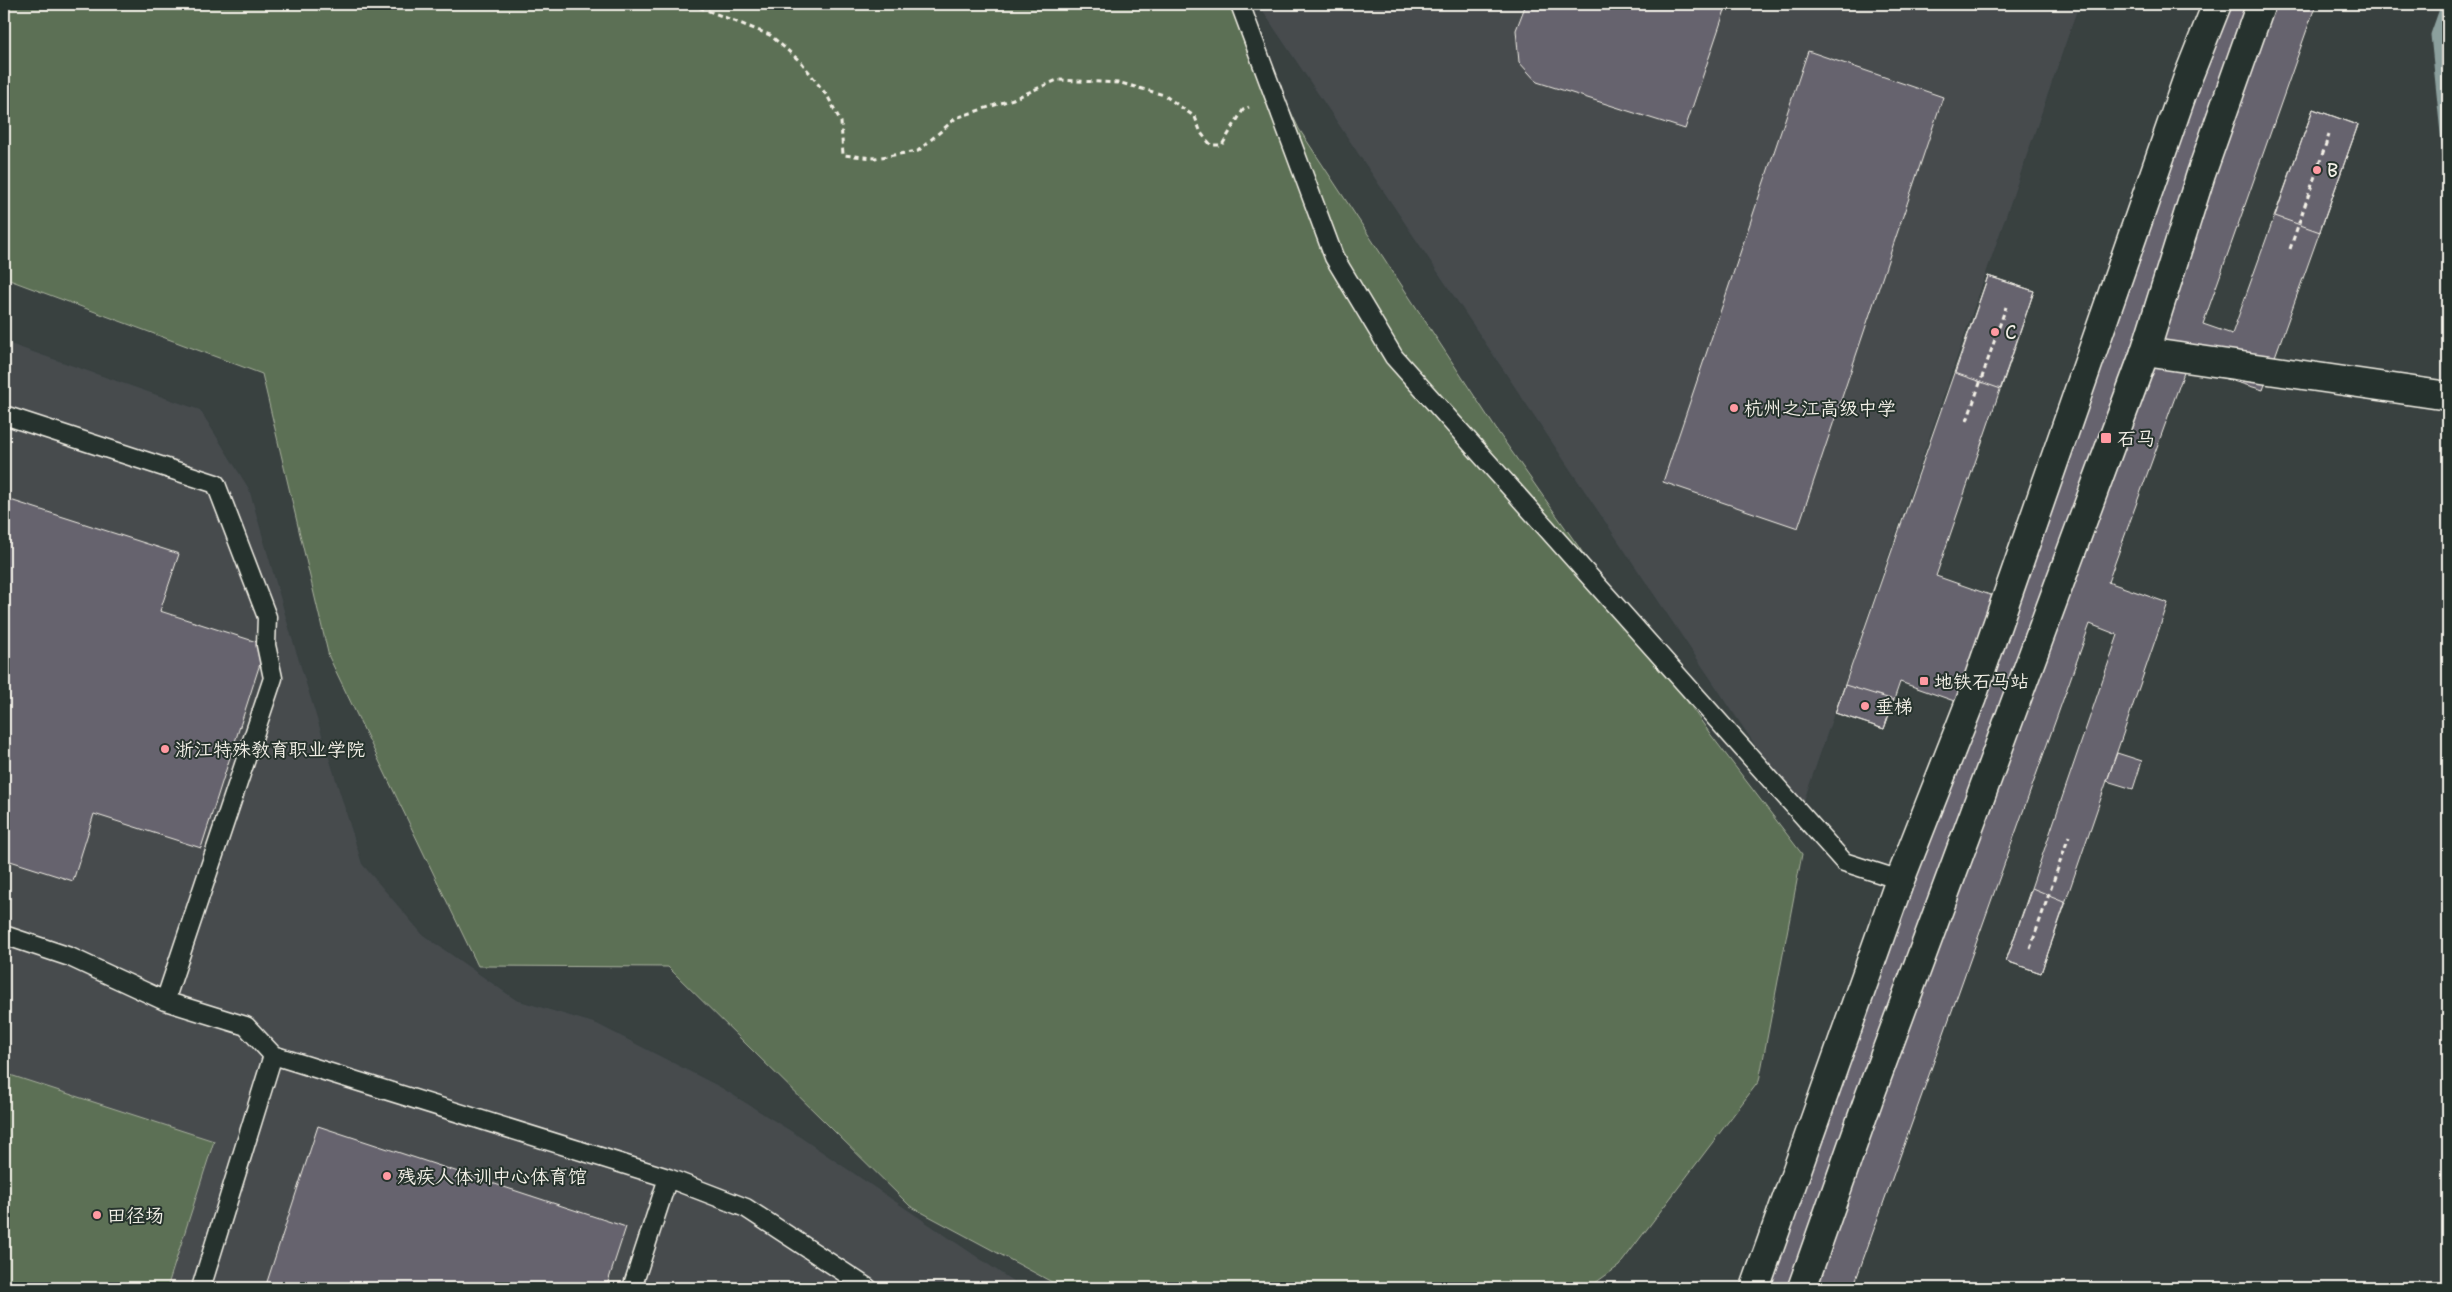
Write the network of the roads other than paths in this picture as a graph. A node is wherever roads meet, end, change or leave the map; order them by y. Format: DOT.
graph roads {
  1 [pos="1240,4"];
  2 [pos="2217,4"];
  3 [pos="2261,4"];
  4 [pos="2145,352"];
  5 [pos="2448,396"];
  6 [pos="4,415"];
  7 [pos="1900,880"];
  8 [pos="4,935"];
  9 [pos="164,1001"];
  10 [pos="273,1055"];
  11 [pos="668,1178"];
  12 [pos="201,1288"];
  13 [pos="632,1288"];
  14 [pos="868,1288"];
  15 [pos="1755,1288"];
  16 [pos="1802,1288"];
  1 -- 7 [label="lane"];
  2 -- 7 [label="main road"];
  3 -- 4 [label="main road"];
  4 -- 5 [label="main road"];
  4 -- 16 [label="main road"];
  6 -- 9 [label="lane"];
  7 -- 15 [label="main road"];
  8 -- 9 [label="lane"];
  9 -- 10 [label="lane"];
  10 -- 11 [label="lane"];
  10 -- 12 [label="lane"];
  11 -- 13 [label="lane"];
  11 -- 14 [label="lane"];
}
